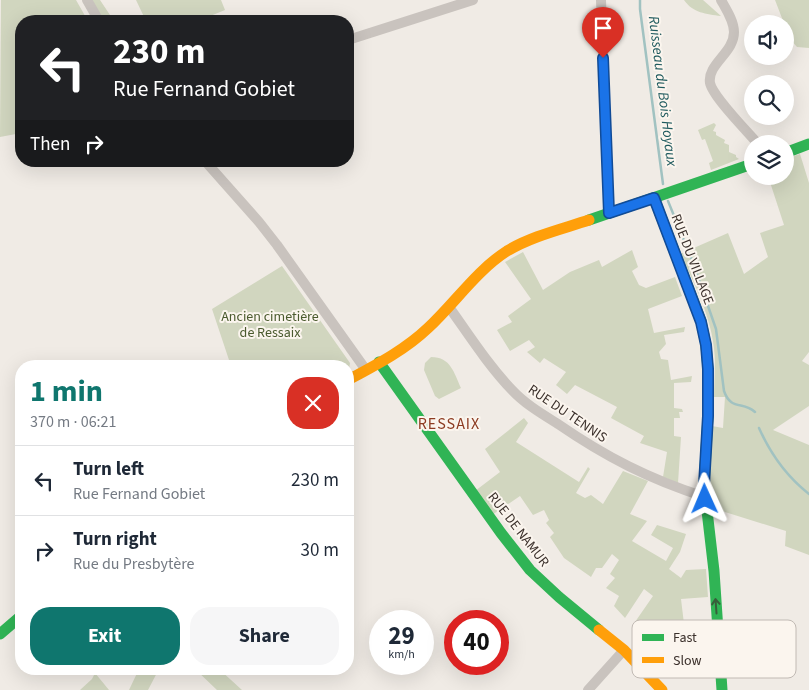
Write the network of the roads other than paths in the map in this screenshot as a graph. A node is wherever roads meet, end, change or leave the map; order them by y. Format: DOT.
graph roads {
  1 [pos="87,0"];
  2 [pos="473,0"];
  3 [pos="601,0"];
  4 [pos="721,0"];
  5 [pos="96,15"];
  6 [pos="354,38"];
  7 [pos="750,135"];
  8 [pos="809,144"];
  9 [pos="794,150"];
  10 [pos="210,167"];
  11 [pos="744,167"];
  12 [pos="654,198"];
  13 [pos="609,213"];
  14 [pos="450,307"];
  15 [pos="379,362"];
  16 [pos="366,370"];
  17 [pos="354,377"];
  18 [pos="705,500"];
  19 [pos="717,620"];
  20 [pos="15,621"];
  21 [pos="0,634"];
  22 [pos="624,650"];
  23 [pos="632,658"];
  24 [pos="651,678"];
  25 [pos="588,690"];
  26 [pos="662,690"];
  1 -- 5 [label="street"];
  2 -- 6 [label="street"];
  3 -- 13 [label="street"];
  4 -- 7 [label="street"];
  8 -- 9 [label="street"];
  10 -- 16 [label="street"];
  11 -- 12 [label="street"];
  12 -- 13 [label="street"];
  12 -- 18 [label="street, RUE DU VILLAGE"];
  13 -- 14 [label="street"];
  14 -- 15 [label="street"];
  14 -- 18 [label="street, RUE DU TENNIS"];
  15 -- 16 [label="street"];
  15 -- 22 [label="street, RUE DE NAMUR"];
  16 -- 17 [label="street"];
  19 -- 18 [label="street, RUE DU VILLAGE, one-way"];
  20 -- 21 [label="street"];
  22 -- 23 [label="street, RUE DE NAMUR"];
  22 -- 25 [label="street"];
  24 -- 26 [label="street, RUE DE NAMUR"];
}
